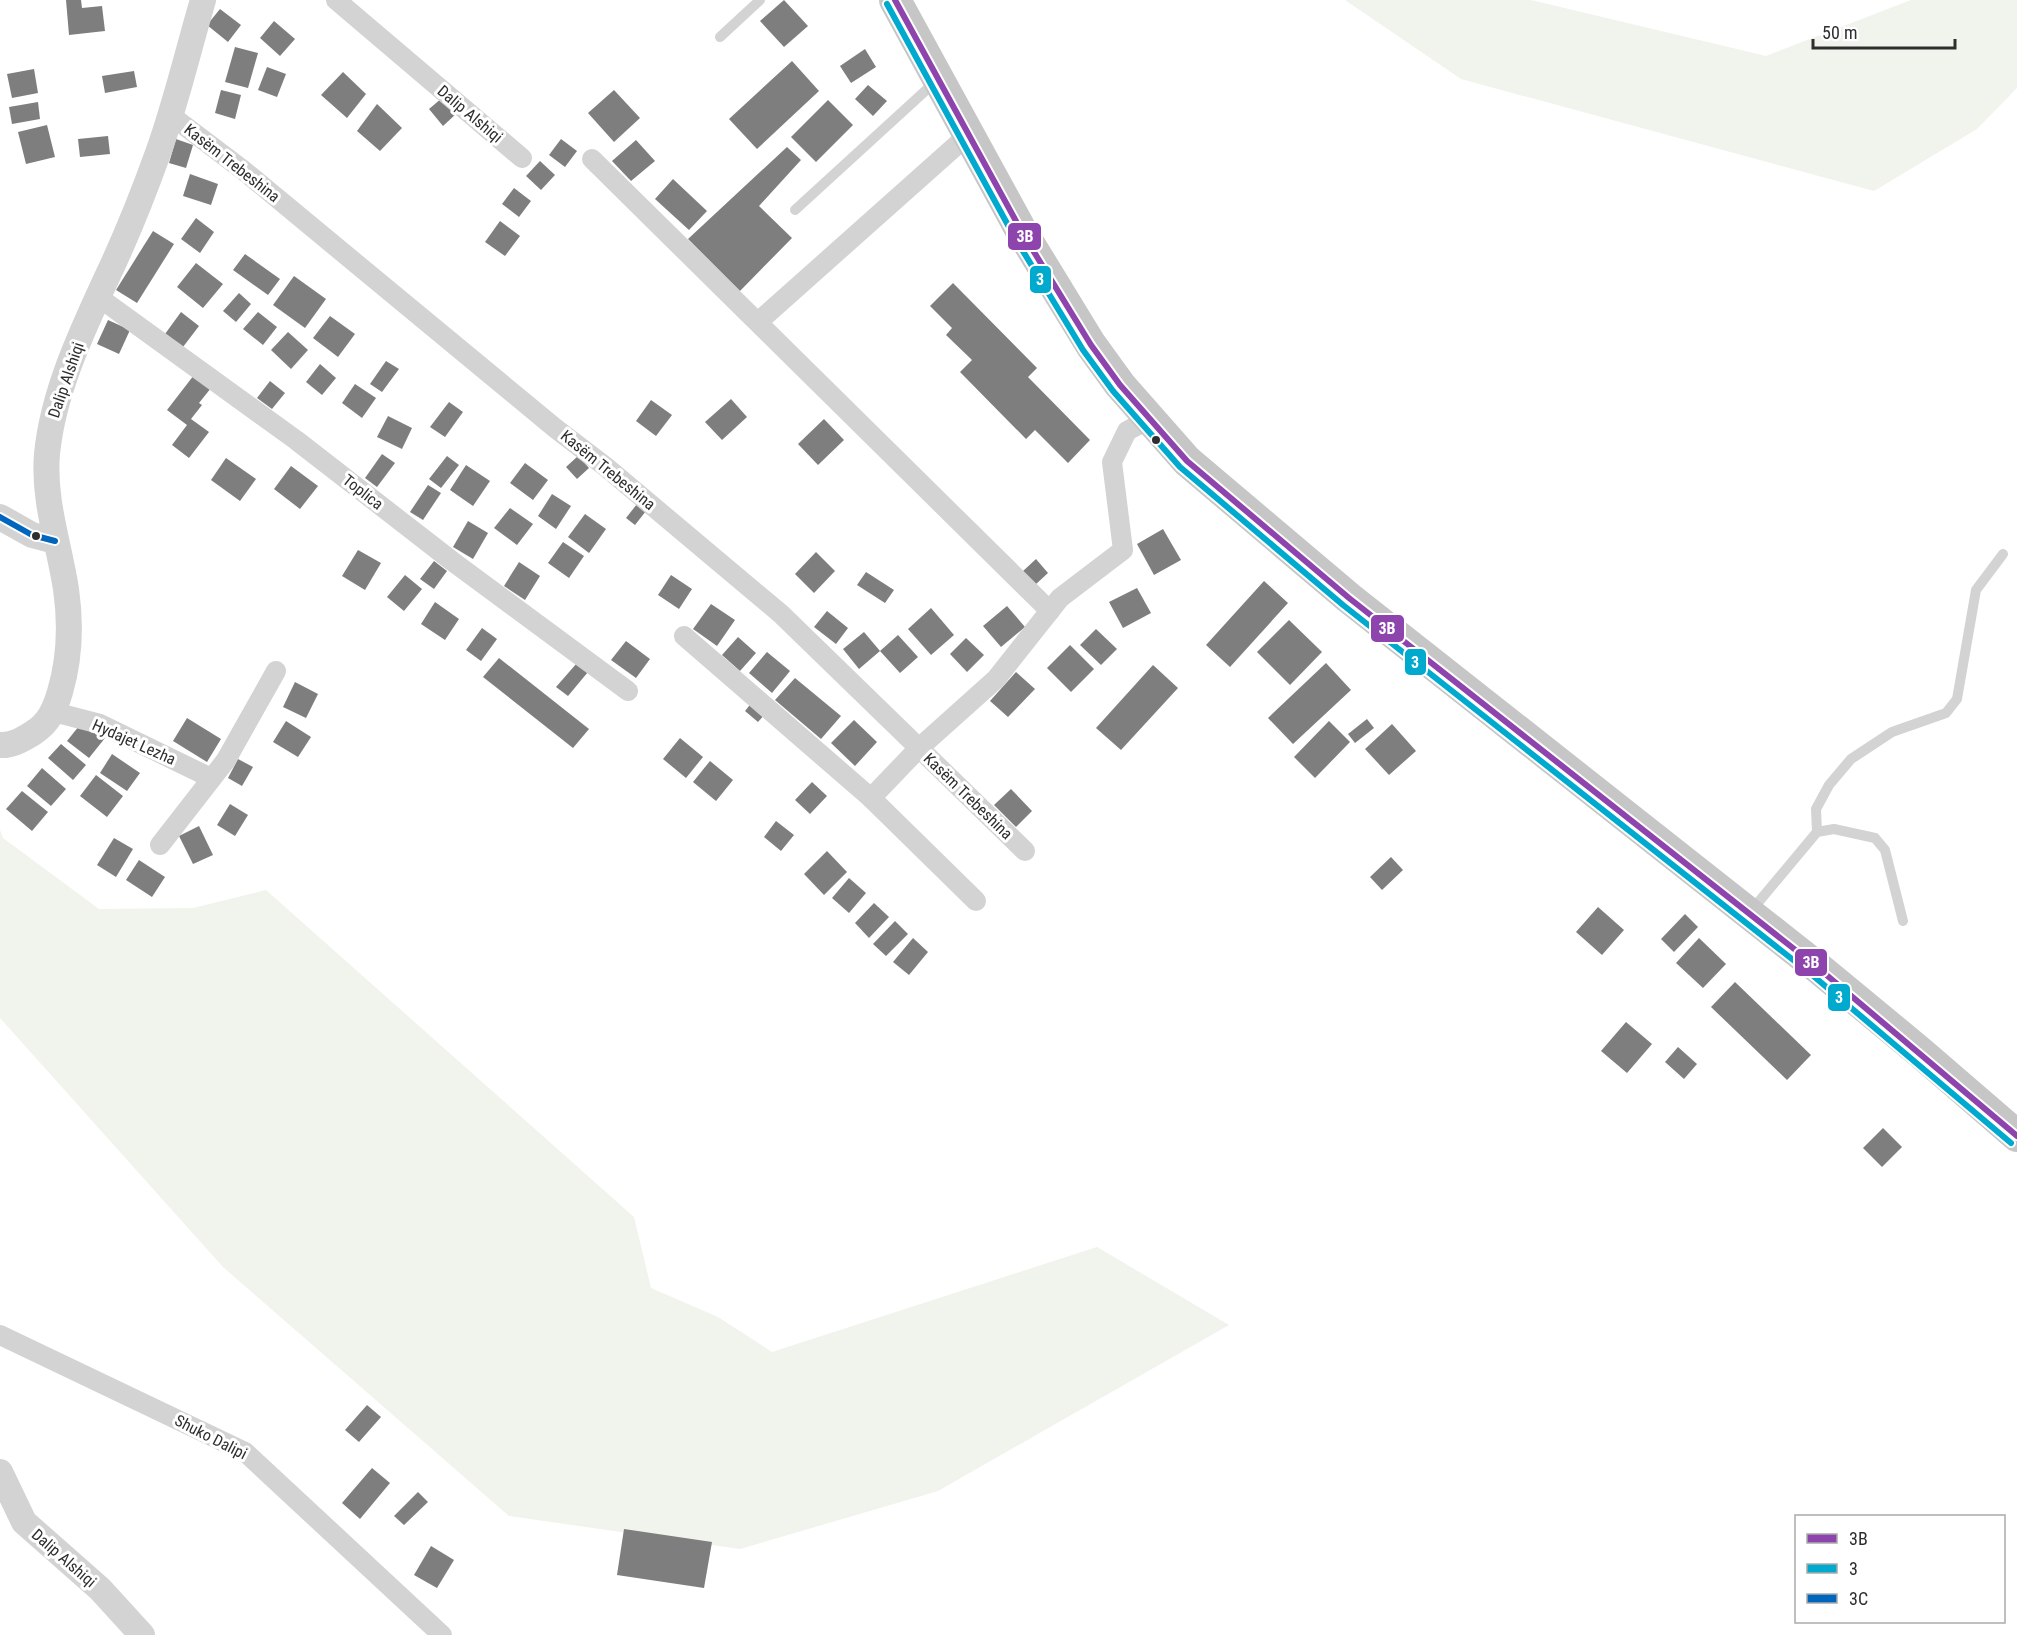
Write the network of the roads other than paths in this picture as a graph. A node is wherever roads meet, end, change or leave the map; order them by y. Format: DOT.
graph roads {
  1 [pos="203,0"];
  2 [pos="336,0"];
  3 [pos="760,0"];
  4 [pos="895,0"];
  5 [pos="720,37"];
  6 [pos="938,80"];
  7 [pos="169,114"];
  8 [pos="968,135"];
  9 [pos="522,158"];
  10 [pos="592,159"];
  11 [pos="795,210"];
  12 [pos="97,296"];
  13 [pos="758,322"];
  14 [pos="1146,415"];
  15 [pos="0,517"];
  16 [pos="55,541"];
  17 [pos="2003,554"];
  18 [pos="1050,611"];
  19 [pos="684,636"];
  20 [pos="276,671"];
  21 [pos="628,691"];
  22 [pos="54,712"];
  23 [pos="0,745"];
  24 [pos="919,748"];
  25 [pos="212,778"];
  26 [pos="871,798"];
  27 [pos="1817,832"];
  28 [pos="160,845"];
  29 [pos="1025,851"];
  30 [pos="976,902"];
  31 [pos="1749,914"];
  32 [pos="1903,921"];
  33 [pos="2017,1136"];
  34 [pos="0,1335"];
  35 [pos="0,1472"];
  36 [pos="142,1635"];
  37 [pos="442,1635"];
  1 -- 7 [label="street, Dalip Alshiqi"];
  2 -- 9 [label="street, Dalip Alshiqi"];
  3 -- 5 [label="lane"];
  4 -- 6 [label="main road"];
  6 -- 8 [label="main road"];
  6 -- 11 [label="lane"];
  7 -- 12 [label="street, Dalip Alshiqi"];
  7 -- 24 [label="street, Kasëm Trebeshina"];
  8 -- 13 [label="street"];
  8 -- 14 [label="main road"];
  10 -- 13 [label="street"];
  12 -- 16 [label="street, Dalip Alshiqi"];
  12 -- 21 [label="street, Toplica"];
  13 -- 18 [label="street"];
  14 -- 18 [label="street"];
  14 -- 31 [label="main road"];
  15 -- 16 [label="street"];
  16 -- 22 [label="street, Dalip Alshiqi"];
  17 -- 27 [label="lane"];
  18 -- 24 [label="street"];
  19 -- 26 [label="street"];
  20 -- 25 [label="street"];
  22 -- 23 [label="street, Dalip Alshiqi"];
  22 -- 25 [label="street, Hydajet Lezha"];
  24 -- 26 [label="street"];
  24 -- 29 [label="street, Kasëm Trebeshina"];
  25 -- 28 [label="street"];
  26 -- 30 [label="street"];
  27 -- 31 [label="lane"];
  27 -- 32 [label="lane"];
  31 -- 33 [label="main road"];
  34 -- 37 [label="street, Shuko Dalipi"];
  35 -- 36 [label="street, Dalip Alshiqi"];
}
